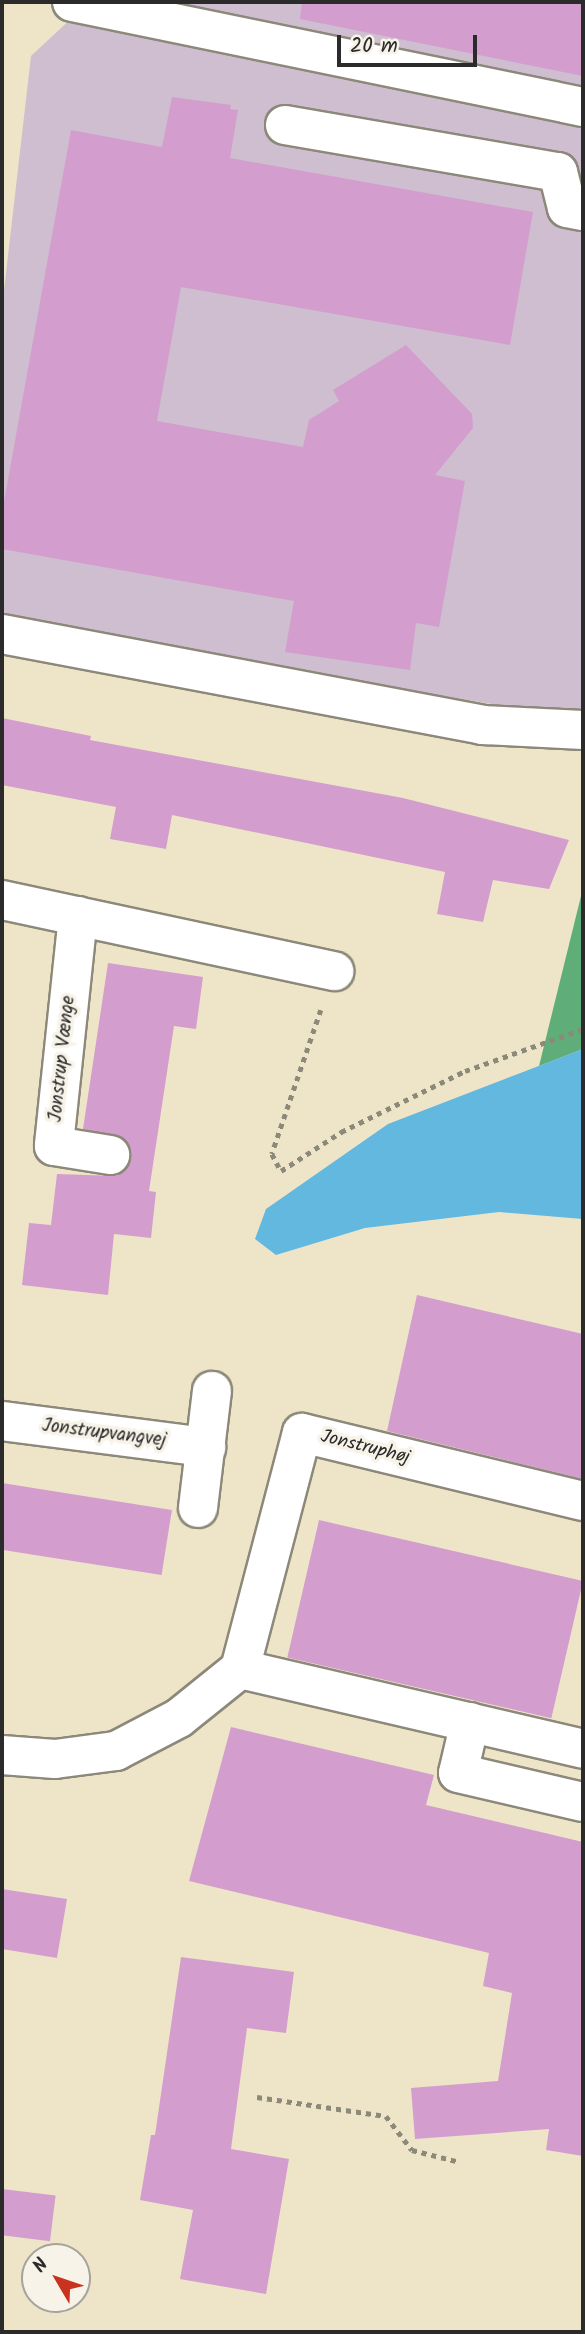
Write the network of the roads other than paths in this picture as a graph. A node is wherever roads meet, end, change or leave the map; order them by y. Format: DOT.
graph roads {
  1 [pos="72,2"];
  2 [pos="583,107"];
  3 [pos="285,125"];
  4 [pos="583,211"];
  5 [pos="2,634"];
  6 [pos="583,730"];
  7 [pos="2,900"];
  8 [pos="78,916"];
  9 [pos="334,971"];
  10 [pos="110,1155"];
  11 [pos="212,1391"];
  12 [pos="2,1421"];
  13 [pos="206,1447"];
  14 [pos="583,1501"];
  15 [pos="198,1508"];
  16 [pos="240,1670"];
  17 [pos="470,1722"];
  18 [pos="583,1748"];
  19 [pos="2,1755"];
  20 [pos="583,1802"];
  1 -- 2 [label="street"];
  3 -- 4 [label="street"];
  5 -- 6 [label="street"];
  7 -- 8 [label="street"];
  8 -- 9 [label="street"];
  8 -- 10 [label="street, Jonstrup Vænge"];
  11 -- 13 [label="street"];
  12 -- 13 [label="street, Jonstrupvangvej"];
  13 -- 15 [label="street"];
  14 -- 16 [label="street, Jonstruphøj"];
  16 -- 17 [label="street"];
  16 -- 19 [label="street"];
  17 -- 18 [label="street"];
  17 -- 20 [label="street"];
}
